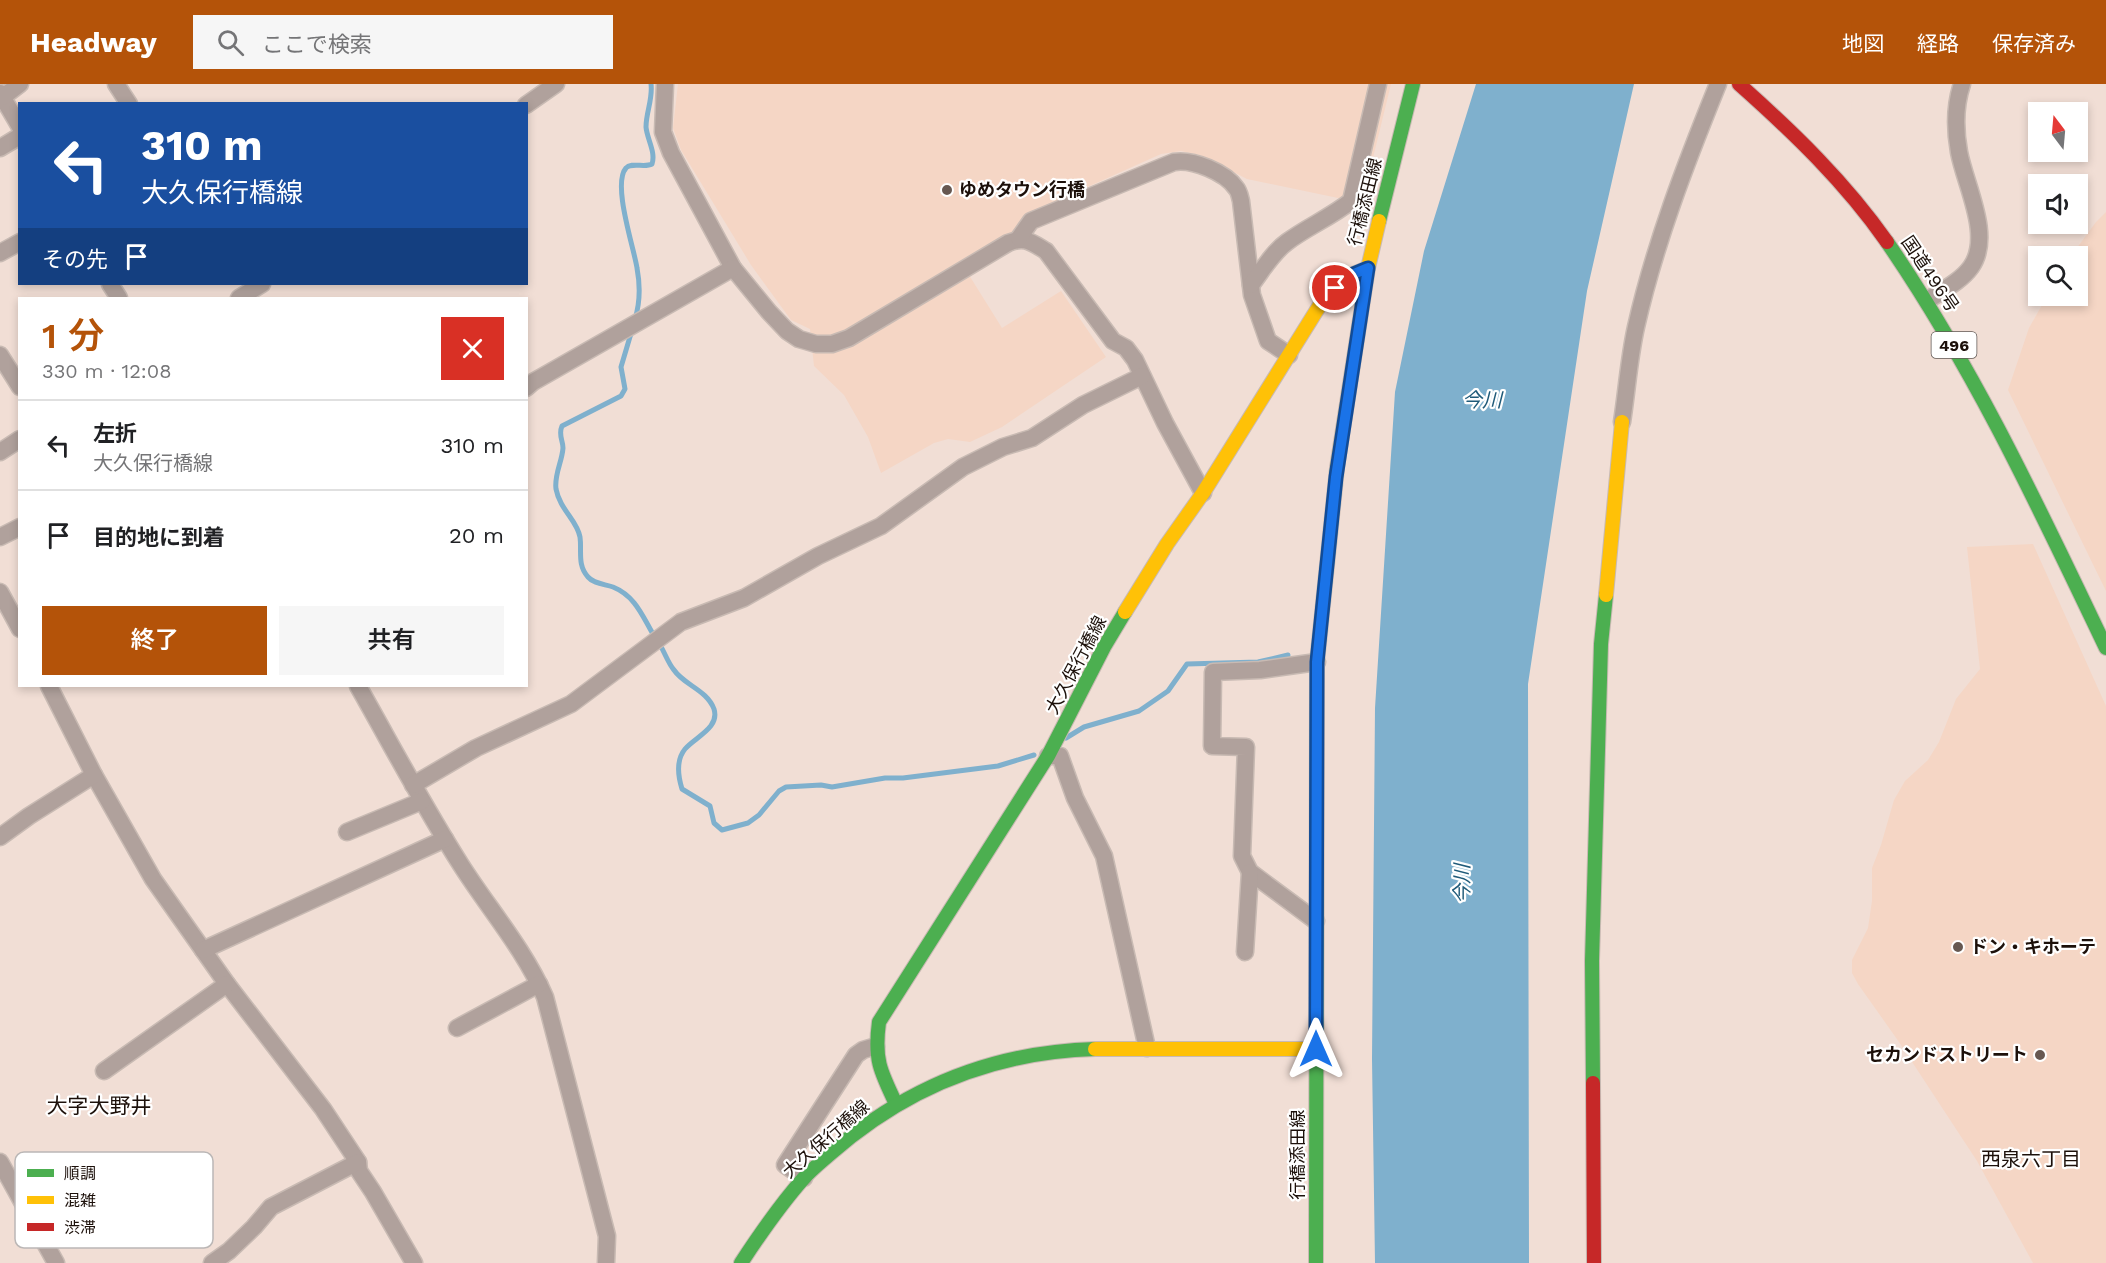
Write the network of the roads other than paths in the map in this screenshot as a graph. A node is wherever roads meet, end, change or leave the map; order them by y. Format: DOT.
graph roads {
  1 [pos="20,84"];
  2 [pos="116,84"];
  3 [pos="556,84"];
  4 [pos="665,84"];
  5 [pos="1378,84"];
  6 [pos="1413,84"];
  7 [pos="1718,84"];
  8 [pos="1739,84"];
  9 [pos="1962,84"];
  10 [pos="1,95"];
  11 [pos="128,102"];
  12 [pos="528,104"];
  13 [pos="18,124"];
  14 [pos="18,137"];
  15 [pos="0,148"];
  16 [pos="1019,238"];
  17 [pos="18,243"];
  18 [pos="0,253"];
  19 [pos="733,268"];
  20 [pos="1368,268"];
  21 [pos="1251,285"];
  22 [pos="1928,300"];
  23 [pos="0,355"];
  24 [pos="1289,355"];
  25 [pos="1142,376"];
  26 [pos="18,384"];
  27 [pos="528,386"];
  28 [pos="1622,422"];
  29 [pos="18,440"];
  30 [pos="0,452"];
  31 [pos="1203,493"];
  32 [pos="18,528"];
  33 [pos="0,537"];
  34 [pos="0,592"];
  35 [pos="18,625"];
  36 [pos="2106,648"];
  37 [pos="1317,662"];
  38 [pos="52,687"];
  39 [pos="359,687"];
  40 [pos="1048,756"];
  41 [pos="94,775"];
  42 [pos="413,785"];
  43 [pos="422,801"];
  44 [pos="347,832"];
  45 [pos="0,837"];
  46 [pos="445,839"];
  47 [pos="1250,872"];
  48 [pos="1316,921"];
  49 [pos="202,950"];
  50 [pos="1245,952"];
  51 [pos="227,984"];
  52 [pos="539,984"];
  53 [pos="457,1028"];
  54 [pos="876,1046"];
  55 [pos="1147,1048"];
  56 [pos="1316,1049"];
  57 [pos="104,1071"];
  58 [pos="896,1104"];
  59 [pos="0,1162"];
  60 [pos="358,1162"];
  61 [pos="804,1178"];
  62 [pos="15,1189"];
  63 [pos="48,1248"];
  64 [pos="56,1263"];
  65 [pos="212,1263"];
  66 [pos="414,1263"];
  67 [pos="606,1263"];
  68 [pos="741,1263"];
  69 [pos="1316,1263"];
  70 [pos="1594,1263"];
  1 -- 10 [label="street"];
  2 -- 11 [label="street"];
  3 -- 12 [label="street"];
  4 -- 19 [label="street"];
  5 -- 21 [label="street"];
  6 -- 20 [label="main road, 行橋添田線"];
  7 -- 28 [label="street"];
  8 -- 22 [label="main road, 国道496号 / 496"];
  9 -- 22 [label="street"];
  10 -- 13 [label="street"];
  14 -- 15 [label="street"];
  16 -- 19 [label="street"];
  16 -- 21 [label="street"];
  16 -- 25 [label="street"];
  17 -- 18 [label="street"];
  19 -- 27 [label="street"];
  20 -- 24 [label="main road, 大久保行橋線"];
  20 -- 37 [label="main road, 行橋添田線"];
  21 -- 24 [label="street"];
  22 -- 36 [label="main road, 国道496号 / 496"];
  23 -- 26 [label="street"];
  24 -- 31 [label="main road, 大久保行橋線"];
  25 -- 31 [label="street"];
  25 -- 42 [label="street"];
  28 -- 70 [label="main road"];
  29 -- 30 [label="street"];
  31 -- 40 [label="main road, 大久保行橋線"];
  32 -- 33 [label="street"];
  34 -- 35 [label="street"];
  37 -- 47 [label="street"];
  37 -- 48 [label="main road, 行橋添田線"];
  38 -- 41 [label="street"];
  39 -- 42 [label="street"];
  40 -- 54 [label="main road, 大久保行橋線"];
  40 -- 55 [label="street"];
  41 -- 45 [label="street"];
  41 -- 49 [label="street"];
  42 -- 43 [label="street"];
  43 -- 44 [label="street"];
  43 -- 46 [label="street"];
  46 -- 49 [label="street"];
  46 -- 52 [label="street"];
  47 -- 48 [label="street"];
  47 -- 50 [label="street"];
  48 -- 56 [label="main road, 行橋添田線"];
  49 -- 51 [label="street"];
  51 -- 57 [label="street"];
  51 -- 60 [label="street"];
  52 -- 53 [label="street"];
  52 -- 67 [label="street"];
  54 -- 58 [label="main road, 大久保行橋線"];
  54 -- 61 [label="street"];
  55 -- 56 [label="main road, 大久保行橋線"];
  55 -- 58 [label="main road, 大久保行橋線"];
  56 -- 69 [label="main road, 行橋添田線"];
  58 -- 61 [label="main road, 大久保行橋線"];
  59 -- 62 [label="street"];
  60 -- 65 [label="street"];
  60 -- 66 [label="street"];
  61 -- 68 [label="main road, 大久保行橋線"];
  63 -- 64 [label="street"];
}
